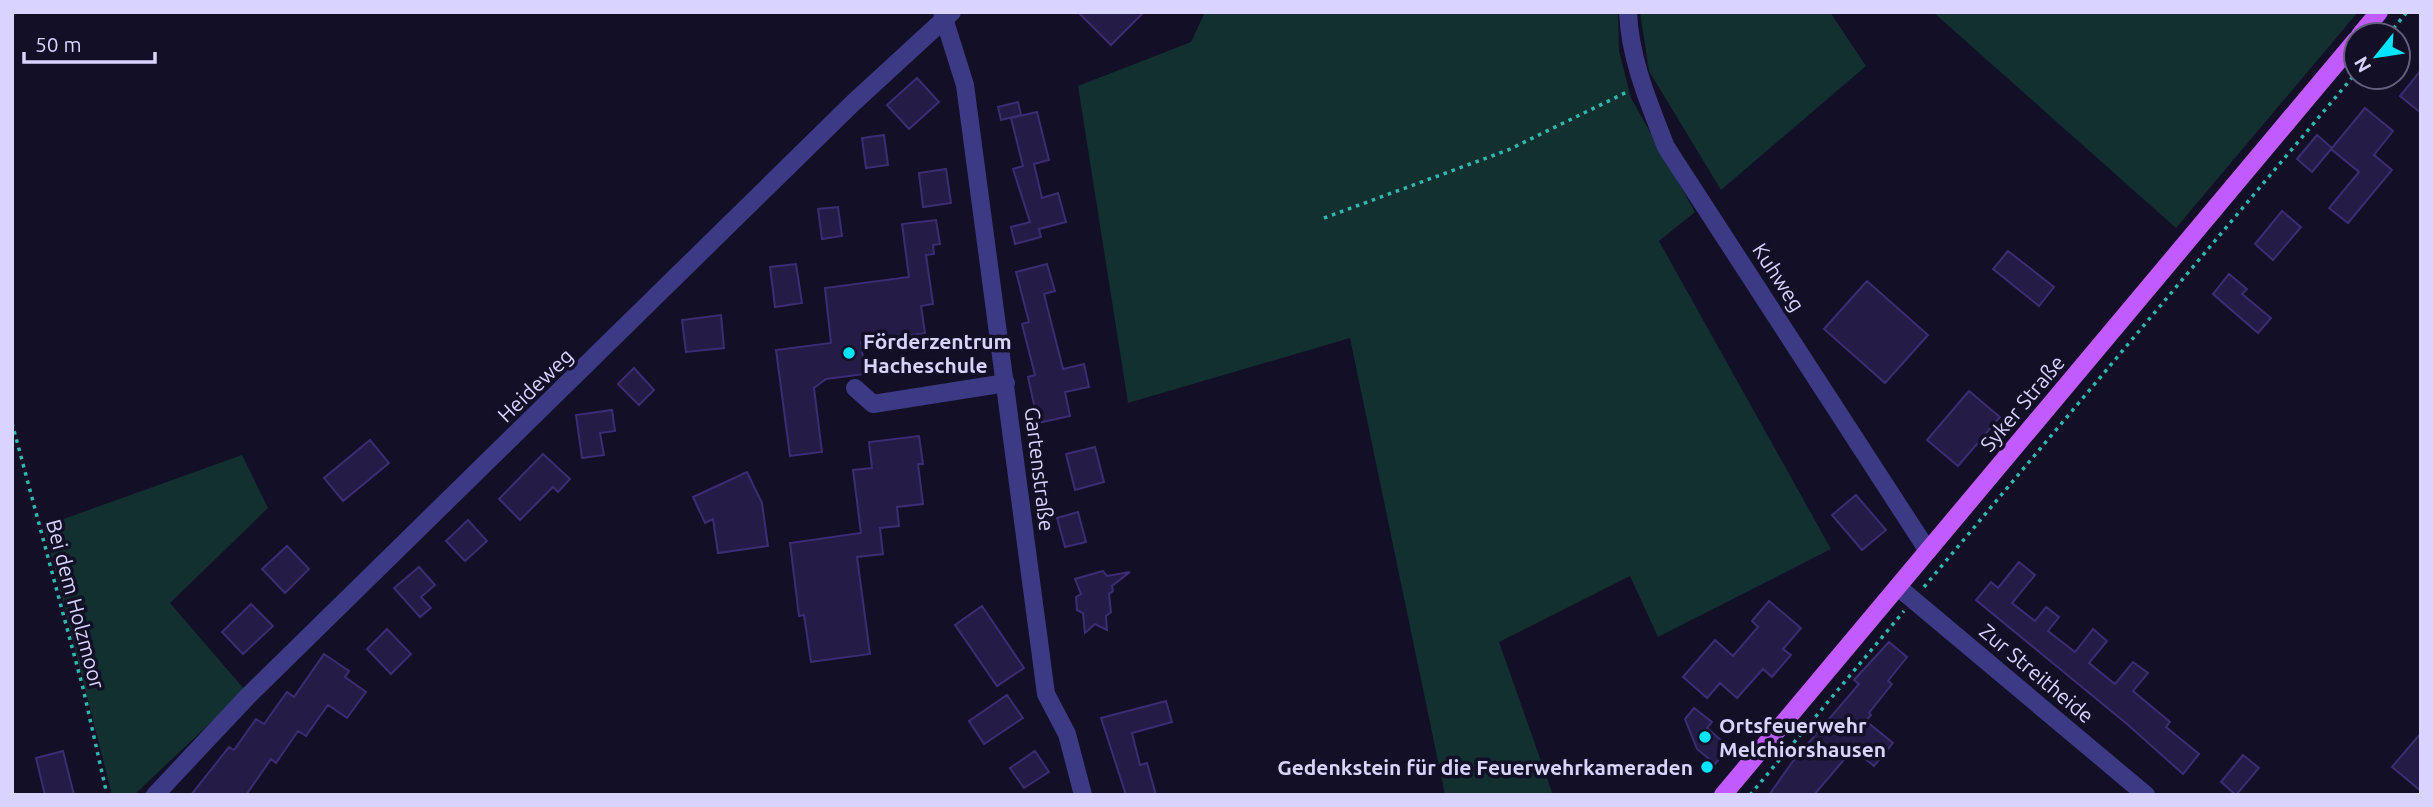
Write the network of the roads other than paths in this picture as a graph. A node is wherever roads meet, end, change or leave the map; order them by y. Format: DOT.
graph roads {
  1 [pos="1628,12"];
  2 [pos="946,15"];
  3 [pos="2342,57"];
  4 [pos="1006,383"];
  5 [pos="855,388"];
  6 [pos="1928,551"];
  7 [pos="1898,587"];
  8 [pos="155,795"];
  9 [pos="1083,795"];
  10 [pos="1723,795"];
  11 [pos="2146,795"];
  1 -- 6 [label="street, Kuhweg"];
  2 -- 4 [label="street, Gartenstraße"];
  2 -- 8 [label="street, Heideweg"];
  3 -- 6 [label="main road, Syker Straße"];
  4 -- 5 [label="street"];
  4 -- 9 [label="street, Gartenstraße"];
  6 -- 7 [label="main road, Syker Straße"];
  7 -- 10 [label="main road, Syker Straße"];
  7 -- 11 [label="street, Zur Streitheide"];
}
